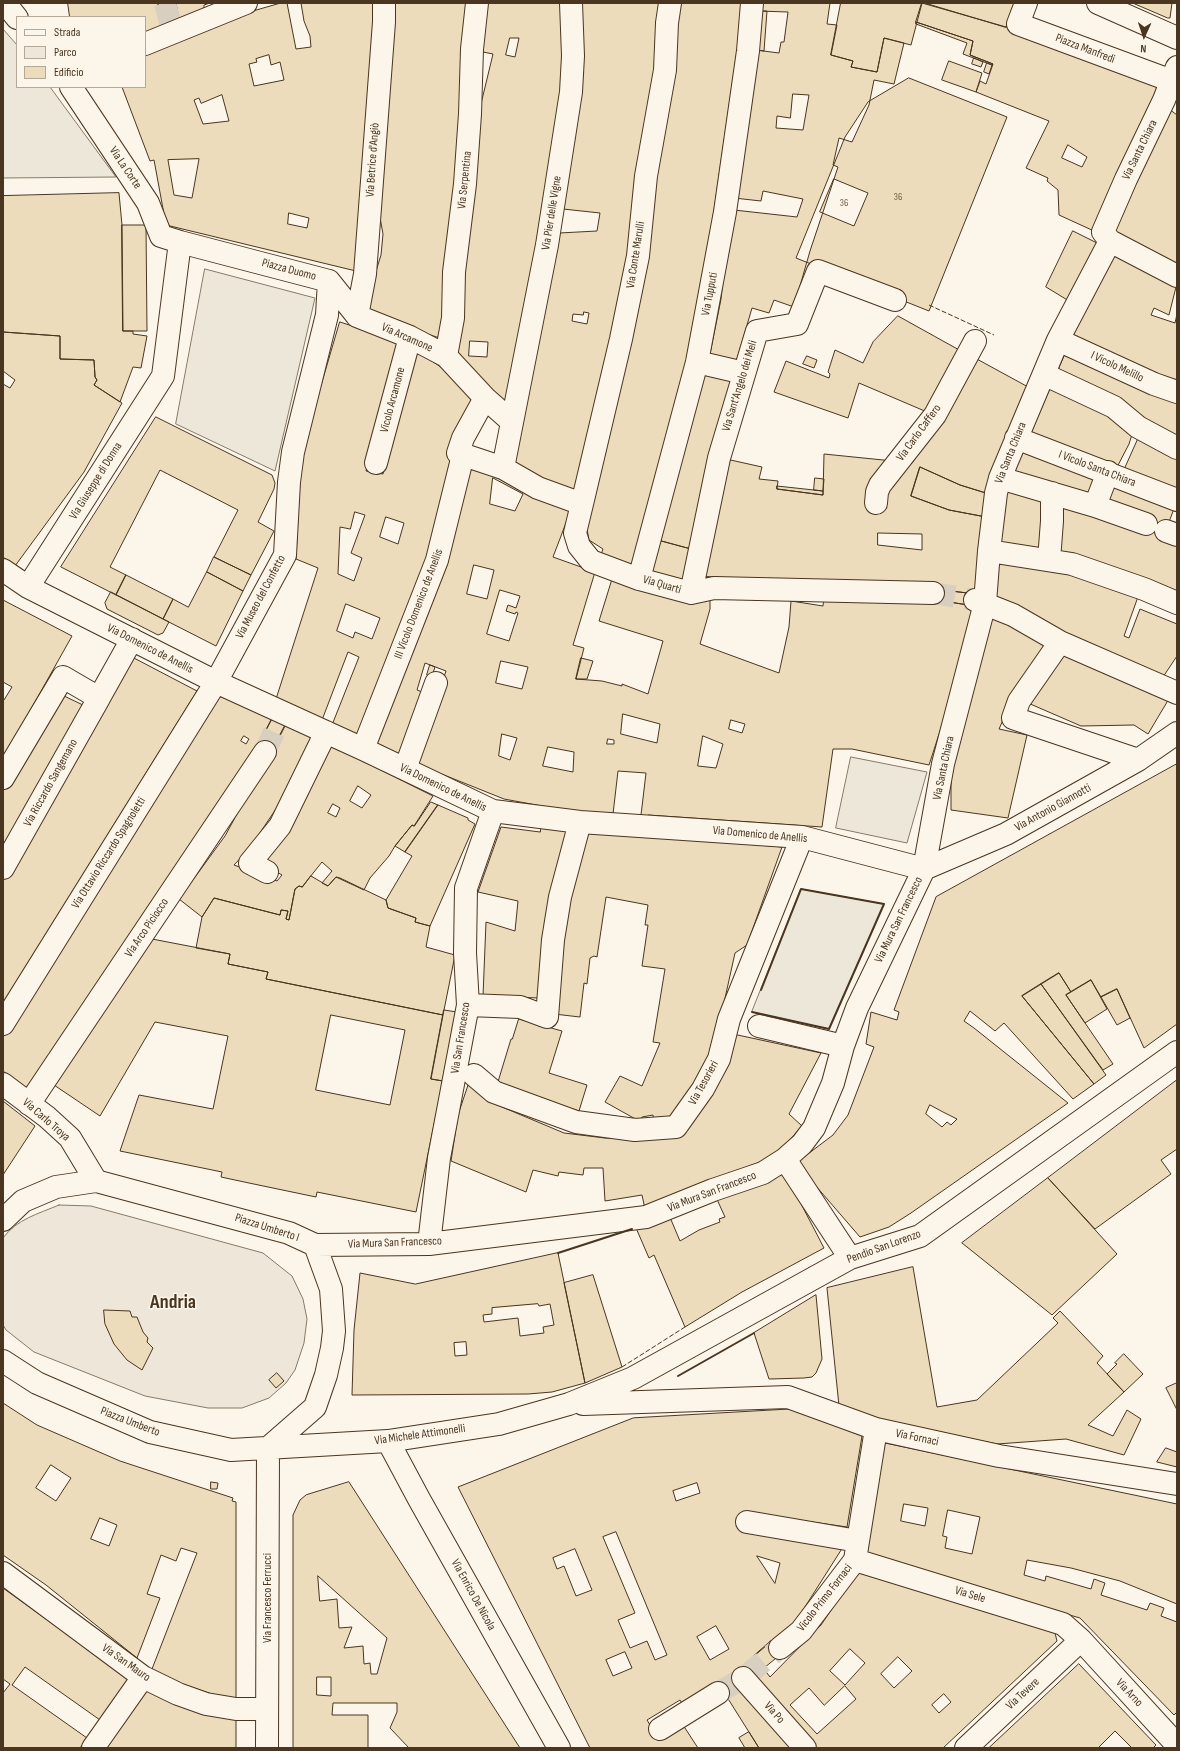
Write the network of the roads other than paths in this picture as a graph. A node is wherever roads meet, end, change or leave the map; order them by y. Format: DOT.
graph roads {
  1 [pos="5,3"];
  2 [pos="246,3"];
  3 [pos="384,3"];
  4 [pos="477,3"];
  5 [pos="571,3"];
  6 [pos="670,3"];
  7 [pos="752,3"];
  8 [pos="1026,3"];
  9 [pos="1098,3"];
  10 [pos="16,17"];
  11 [pos="1176,36"];
  12 [pos="146,43"];
  13 [pos="72,88"];
  14 [pos="1172,90"];
  15 [pos="1110,241"];
  16 [pos="180,242"];
  17 [pos="1177,276"];
  18 [pos="329,281"];
  19 [pos="896,300"];
  20 [pos="356,316"];
  21 [pos="410,337"];
  22 [pos="1058,340"];
  23 [pos="975,341"];
  24 [pos="446,356"];
  25 [pos="696,362"];
  26 [pos="744,373"];
  27 [pos="1043,376"];
  28 [pos="1177,392"];
  29 [pos="485,398"];
  30 [pos="511,421"];
  31 [pos="1016,438"];
  32 [pos="1177,448"];
  33 [pos="463,455"];
  34 [pos="376,463"];
  35 [pos="503,468"];
  36 [pos="1108,472"];
  37 [pos="1000,478"];
  38 [pos="289,482"];
  39 [pos="1052,493"];
  40 [pos="1177,500"];
  41 [pos="876,503"];
  42 [pos="582,504"];
  43 [pos="1095,506"];
  44 [pos="1163,530"];
  45 [pos="989,551"];
  46 [pos="1049,560"];
  47 [pos="4,573"];
  48 [pos="639,579"];
  49 [pos="28,588"];
  50 [pos="691,593"];
  51 [pos="933,594"];
  52 [pos="980,601"];
  53 [pos="1177,603"];
  54 [pos="132,639"];
  55 [pos="1060,642"];
  56 [pos="216,682"];
  57 [pos="436,683"];
  58 [pos="1170,687"];
  59 [pos="99,698"];
  60 [pos="326,732"];
  61 [pos="1177,734"];
  62 [pos="363,749"];
  63 [pos="265,752"];
  64 [pos="1138,760"];
  65 [pos="405,769"];
  66 [pos="3,778"];
  67 [pos="493,812"];
  68 [pos="580,822"];
  69 [pos="802,836"];
  70 [pos="3,868"];
  71 [pos="924,869"];
  72 [pos="267,872"];
  73 [pos="468,1006"];
  74 [pos="3,1024"];
  75 [pos="759,1026"];
  76 [pos="843,1046"];
  77 [pos="1177,1052"];
  78 [pos="474,1075"];
  79 [pos="3,1084"];
  80 [pos="29,1104"];
  81 [pos="786,1160"];
  82 [pos="96,1181"];
  83 [pos="3,1220"];
  84 [pos="429,1244"];
  85 [pos="314,1245"];
  86 [pos="850,1258"];
  87 [pos="3,1361"];
  88 [pos="569,1404"];
  89 [pos="876,1429"];
  90 [pos="388,1441"];
  91 [pos="268,1448"];
  92 [pos="1177,1484"];
  93 [pos="747,1522"];
  94 [pos="856,1550"];
  95 [pos="3,1573"];
  96 [pos="1080,1640"];
  97 [pos="780,1648"];
  98 [pos="143,1677"];
  99 [pos="743,1678"];
  100 [pos="718,1693"];
  101 [pos="267,1709"];
  102 [pos="660,1729"];
  103 [pos="1176,1745"];
  104 [pos="93,1748"];
  105 [pos="267,1748"];
  106 [pos="559,1748"];
  107 [pos="805,1748"];
  108 [pos="966,1748"];
  1 -- 10 [label="street"];
  2 -- 12 [label="street"];
  3 -- 20 [label="street, Via Betrice d'Angiò"];
  4 -- 24 [label="street, Via Serpentina"];
  5 -- 30 [label="street, Via Pier delle Vigne"];
  6 -- 42 [label="street, Via Conte Marulli"];
  7 -- 25 [label="street, Via Tupputi"];
  8 -- 14 [label="street, Piazza Manfredi"];
  9 -- 11 [label="street"];
  13 -- 16 [label="street, Via La Corte"];
  14 -- 15 [label="street, Via Santa Chiara"];
  15 -- 17 [label="street"];
  15 -- 22 [label="street, Via Santa Chiara"];
  16 -- 18 [label="street, Piazza Duomo"];
  16 -- 49 [label="street, Via Giuseppe di Donna"];
  18 -- 20 [label="street"];
  18 -- 38 [label="street, Piazza Duomo"];
  19 -- 26 [label="street, Via Sant'Angelo dei Meli"];
  20 -- 21 [label="street, Via Arcamone"];
  21 -- 24 [label="street, Via Arcamone"];
  21 -- 34 [label="street, Vicolo Arcamone"];
  22 -- 27 [label="street, Via Santa Chiara"];
  22 -- 28 [label="street, I Vicolo Melillo"];
  23 -- 41 [label="street, Via Carlo Caffero"];
  24 -- 29 [label="street, Via Arcamone"];
  25 -- 26 [label="street"];
  25 -- 48 [label="street, Via Tupputi"];
  26 -- 50 [label="street, Via Sant'Angelo dei Meli"];
  27 -- 31 [label="street, Via Santa Chiara"];
  27 -- 32 [label="street"];
  29 -- 30 [label="street, Via Arcamone"];
  29 -- 33 [label="street, III Vicolo Domenico de Anellis"];
  30 -- 35 [label="street, Via Pier delle Vigne"];
  31 -- 36 [label="street, I Vicolo Santa Chiara"];
  31 -- 37 [label="street, Via Santa Chiara"];
  33 -- 35 [label="street"];
  33 -- 62 [label="street, III Vicolo Domenico de Anellis"];
  35 -- 42 [label="street"];
  36 -- 40 [label="street, I Vicolo Santa Chiara"];
  36 -- 43 [label="street"];
  37 -- 39 [label="street"];
  37 -- 45 [label="street, Via Santa Chiara"];
  38 -- 56 [label="street, Via Museo del Confetto"];
  39 -- 43 [label="street"];
  39 -- 46 [label="street"];
  42 -- 48 [label="street, Via Quarti"];
  43 -- 44 [label="street"];
  45 -- 46 [label="street"];
  45 -- 52 [label="street, Via Santa Chiara"];
  46 -- 53 [label="street"];
  47 -- 49 [label="street, Via Domenico de Anellis"];
  48 -- 50 [label="street, Via Quarti"];
  49 -- 54 [label="street, Via Domenico de Anellis"];
  50 -- 51 [label="street, Via Quarti"];
  52 -- 55 [label="street"];
  52 -- 71 [label="street, Via Santa Chiara"];
  54 -- 56 [label="street, Via Domenico de Anellis"];
  54 -- 59 [label="street, Via Riccardo Sangemano"];
  55 -- 58 [label="street"];
  55 -- 64 [label="street"];
  56 -- 60 [label="street, Via Domenico de Anellis"];
  56 -- 74 [label="street, Via Ottavio Riccardo Spagnoletti"];
  57 -- 65 [label="street"];
  59 -- 66 [label="street"];
  59 -- 70 [label="street, Via Riccardo Sangemano"];
  60 -- 62 [label="street, Via Domenico de Anellis"];
  60 -- 72 [label="street"];
  61 -- 64 [label="street, Via Antonio Giannotti"];
  62 -- 65 [label="street, Via Domenico de Anellis"];
  63 -- 80 [label="street, Via Arco Piciocco"];
  64 -- 71 [label="street, Via Antonio Giannotti"];
  65 -- 67 [label="street, Via Domenico de Anellis"];
  67 -- 68 [label="street, Via Domenico de Anellis"];
  67 -- 73 [label="street, Via San Francesco"];
  68 -- 69 [label="street, Via Domenico de Anellis"];
  68 -- 73 [label="street"];
  69 -- 71 [label="street, Via Domenico de Anellis"];
  69 -- 78 [label="street, Via Tesorieri"];
  71 -- 76 [label="street, Via Mura San Francesco"];
  73 -- 84 [label="street, Via San Francesco"];
  75 -- 76 [label="street"];
  76 -- 81 [label="street, Via Mura San Francesco"];
  77 -- 86 [label="street, Pendio San Lorenzo"];
  79 -- 80 [label="street, Via Carlo Troya"];
  80 -- 82 [label="street, Via Carlo Troya"];
  81 -- 84 [label="street, Via Mura San Francesco"];
  81 -- 86 [label="street"];
  82 -- 83 [label="street, Piazza Umberto I"];
  82 -- 85 [label="street, Piazza Umberto I"];
  84 -- 85 [label="street, Via Mura San Francesco"];
  85 -- 91 [label="street, Piazza Umberto I"];
  86 -- 88 [label="street, Pendio San Lorenzo"];
  87 -- 91 [label="street, Piazza Umberto"];
  88 -- 89 [label="street, Via Fornaci"];
  88 -- 90 [label="street, Via Michele Attimonelli"];
  89 -- 92 [label="street, Via Fornaci"];
  89 -- 94 [label="street, Vicolo Primo Fornaci"];
  90 -- 91 [label="street, Via Michele Attimonelli"];
  90 -- 106 [label="street, Via Enrico De Nicola"];
  91 -- 101 [label="street, Via Francesco Ferrucci"];
  93 -- 94 [label="street"];
  94 -- 96 [label="street, Via Sele"];
  94 -- 97 [label="street, Vicolo Primo Fornaci"];
  95 -- 98 [label="street, Via San Mauro"];
  96 -- 103 [label="street, Via Arno"];
  96 -- 108 [label="street, Via Tevere"];
  98 -- 101 [label="street, Via San Mauro"];
  98 -- 104 [label="street"];
  99 -- 107 [label="street, Via Po"];
  100 -- 102 [label="street"];
  101 -- 105 [label="street, Via Francesco Ferrucci"];
}
